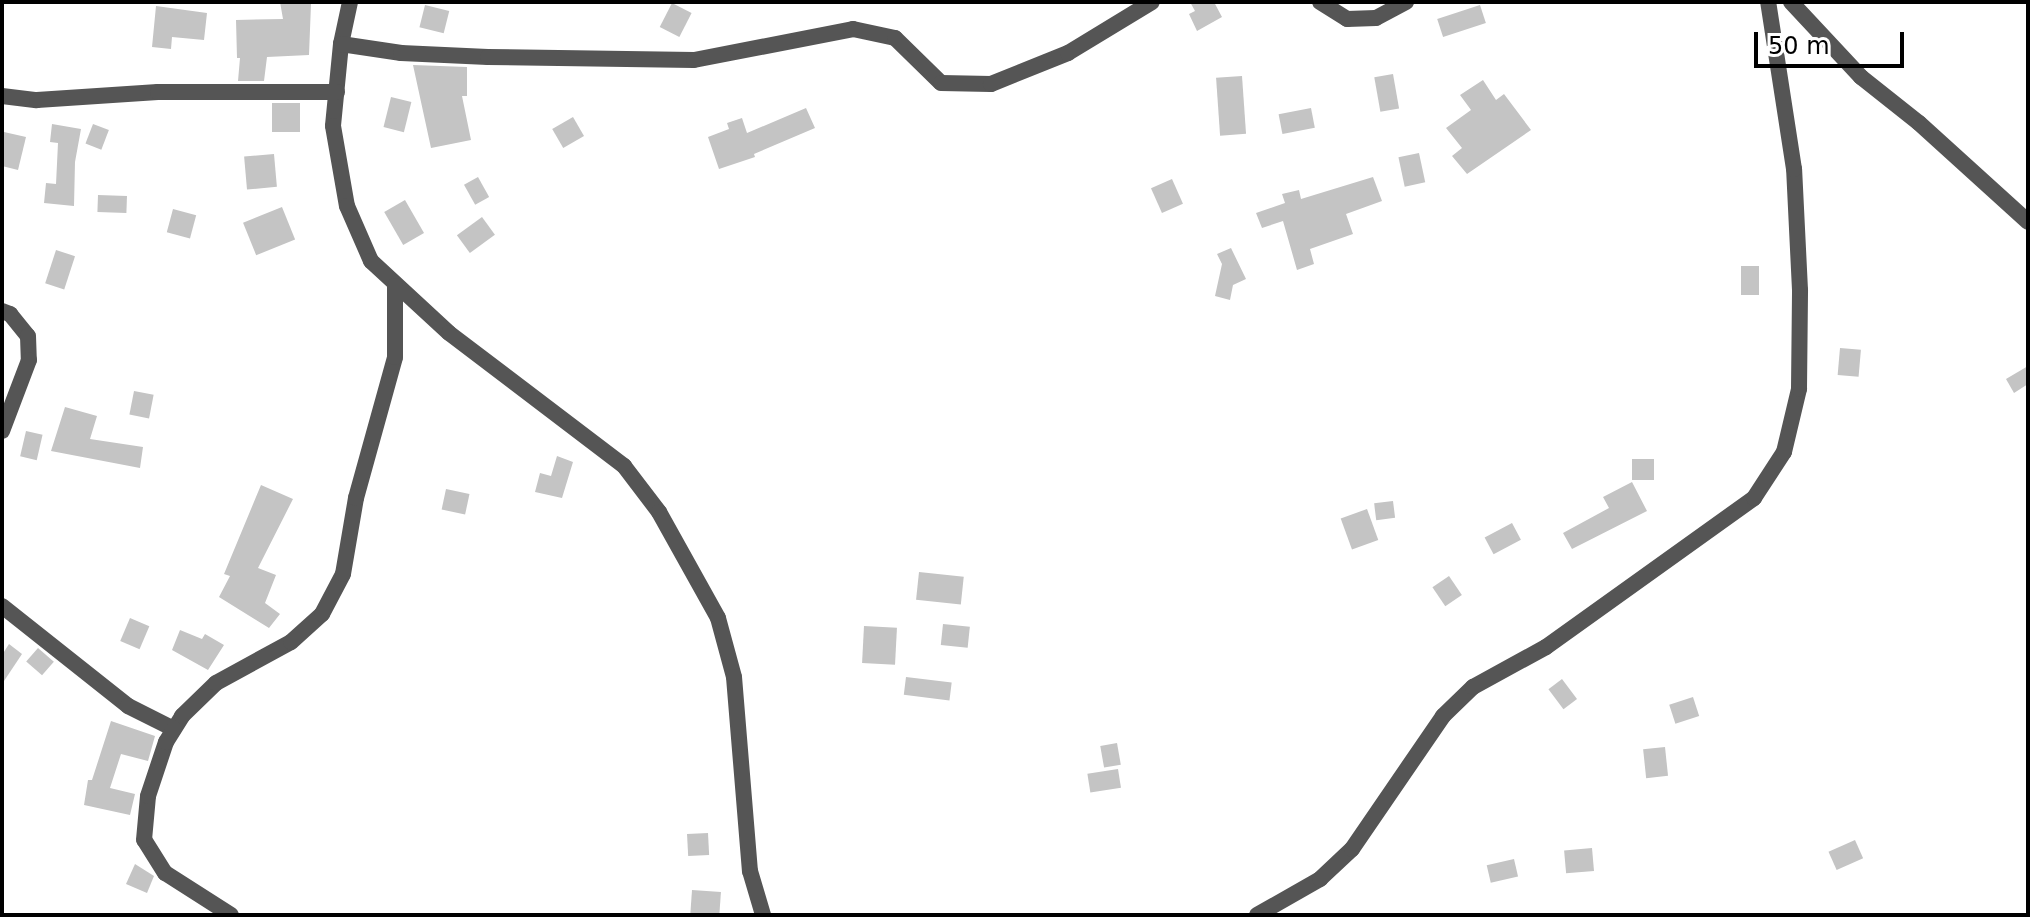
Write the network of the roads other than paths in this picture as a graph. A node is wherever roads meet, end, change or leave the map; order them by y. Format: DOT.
graph roads {
  1 [pos="350,2"];
  2 [pos="1152,2"];
  3 [pos="1320,2"];
  4 [pos="1406,2"];
  5 [pos="1768,2"];
  6 [pos="1791,2"];
  7 [pos="341,44"];
  8 [pos="337,92"];
  9 [pos="2,96"];
  10 [pos="2028,222"];
  11 [pos="395,286"];
  12 [pos="2,311"];
  13 [pos="2,431"];
  14 [pos="2,606"];
  15 [pos="174,729"];
  16 [pos="231,915"];
  17 [pos="763,915"];
  18 [pos="1257,915"];
  1 -- 7 [label="street"];
  2 -- 7 [label="street"];
  3 -- 4 [label="street"];
  5 -- 18 [label="street"];
  6 -- 10 [label="street"];
  7 -- 8 [label="street"];
  8 -- 9 [label="street"];
  8 -- 11 [label="street"];
  11 -- 15 [label="street"];
  11 -- 17 [label="street"];
  12 -- 13 [label="street"];
  14 -- 15 [label="street"];
  15 -- 16 [label="street"];
}
